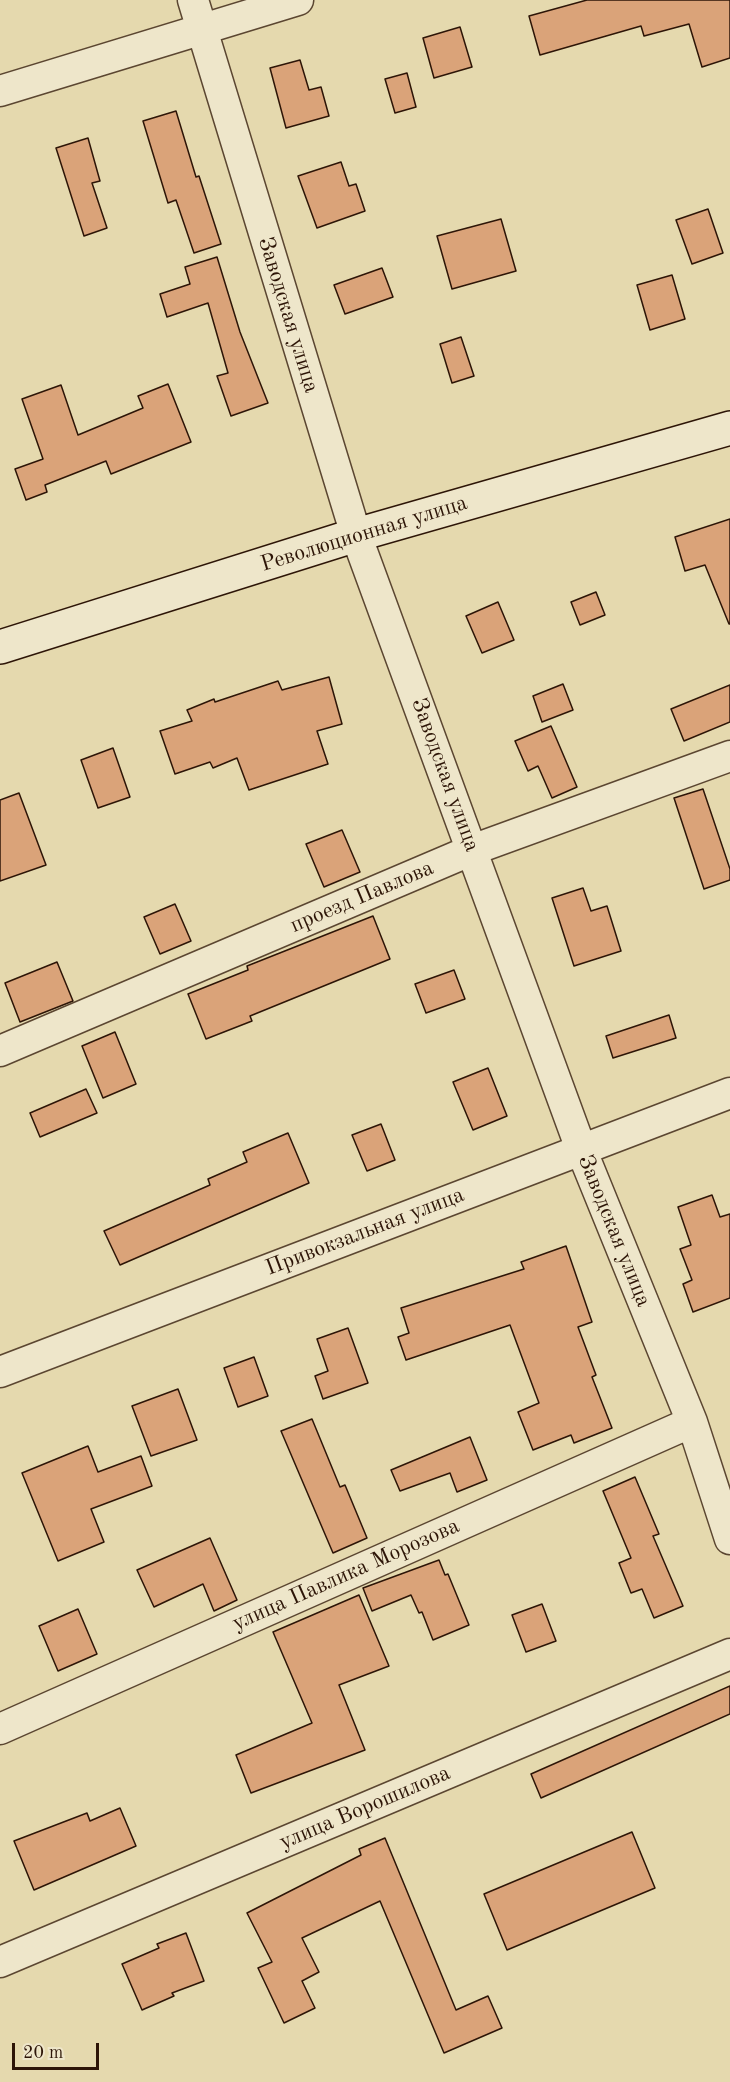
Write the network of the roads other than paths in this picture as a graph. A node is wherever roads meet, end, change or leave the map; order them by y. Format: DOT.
graph roads {
  1 [pos="193,0"];
  2 [pos="298,0"];
  3 [pos="201,28"];
  4 [pos="0,91"];
  5 [pos="730,428"];
  6 [pos="356,535"];
  7 [pos="0,647"];
  8 [pos="730,756"];
  9 [pos="472,850"];
  10 [pos="0,1051"];
  11 [pos="730,1094"];
  12 [pos="581,1149"];
  13 [pos="0,1372"];
  14 [pos="692,1422"];
  15 [pos="730,1539"];
  16 [pos="730,1654"];
  17 [pos="0,1729"];
  18 [pos="0,1962"];
  1 -- 3 [label="street, Заводская улица"];
  2 -- 3 [label="street"];
  3 -- 4 [label="street"];
  3 -- 6 [label="street, Заводская улица"];
  5 -- 6 [label="street, Революционная улица"];
  6 -- 7 [label="street, Революционная улица"];
  6 -- 9 [label="street, Заводская улица"];
  8 -- 9 [label="street, проезд Павлова"];
  9 -- 10 [label="street, проезд Павлова"];
  9 -- 12 [label="street, Заводская улица"];
  11 -- 12 [label="street, Привокзальная улица"];
  12 -- 13 [label="street, Привокзальная улица"];
  12 -- 14 [label="street, Заводская улица"];
  14 -- 15 [label="street, Заводская улица"];
  14 -- 17 [label="street, улица Павлика Морозова"];
  16 -- 18 [label="street, улица Ворошилова"];
}
